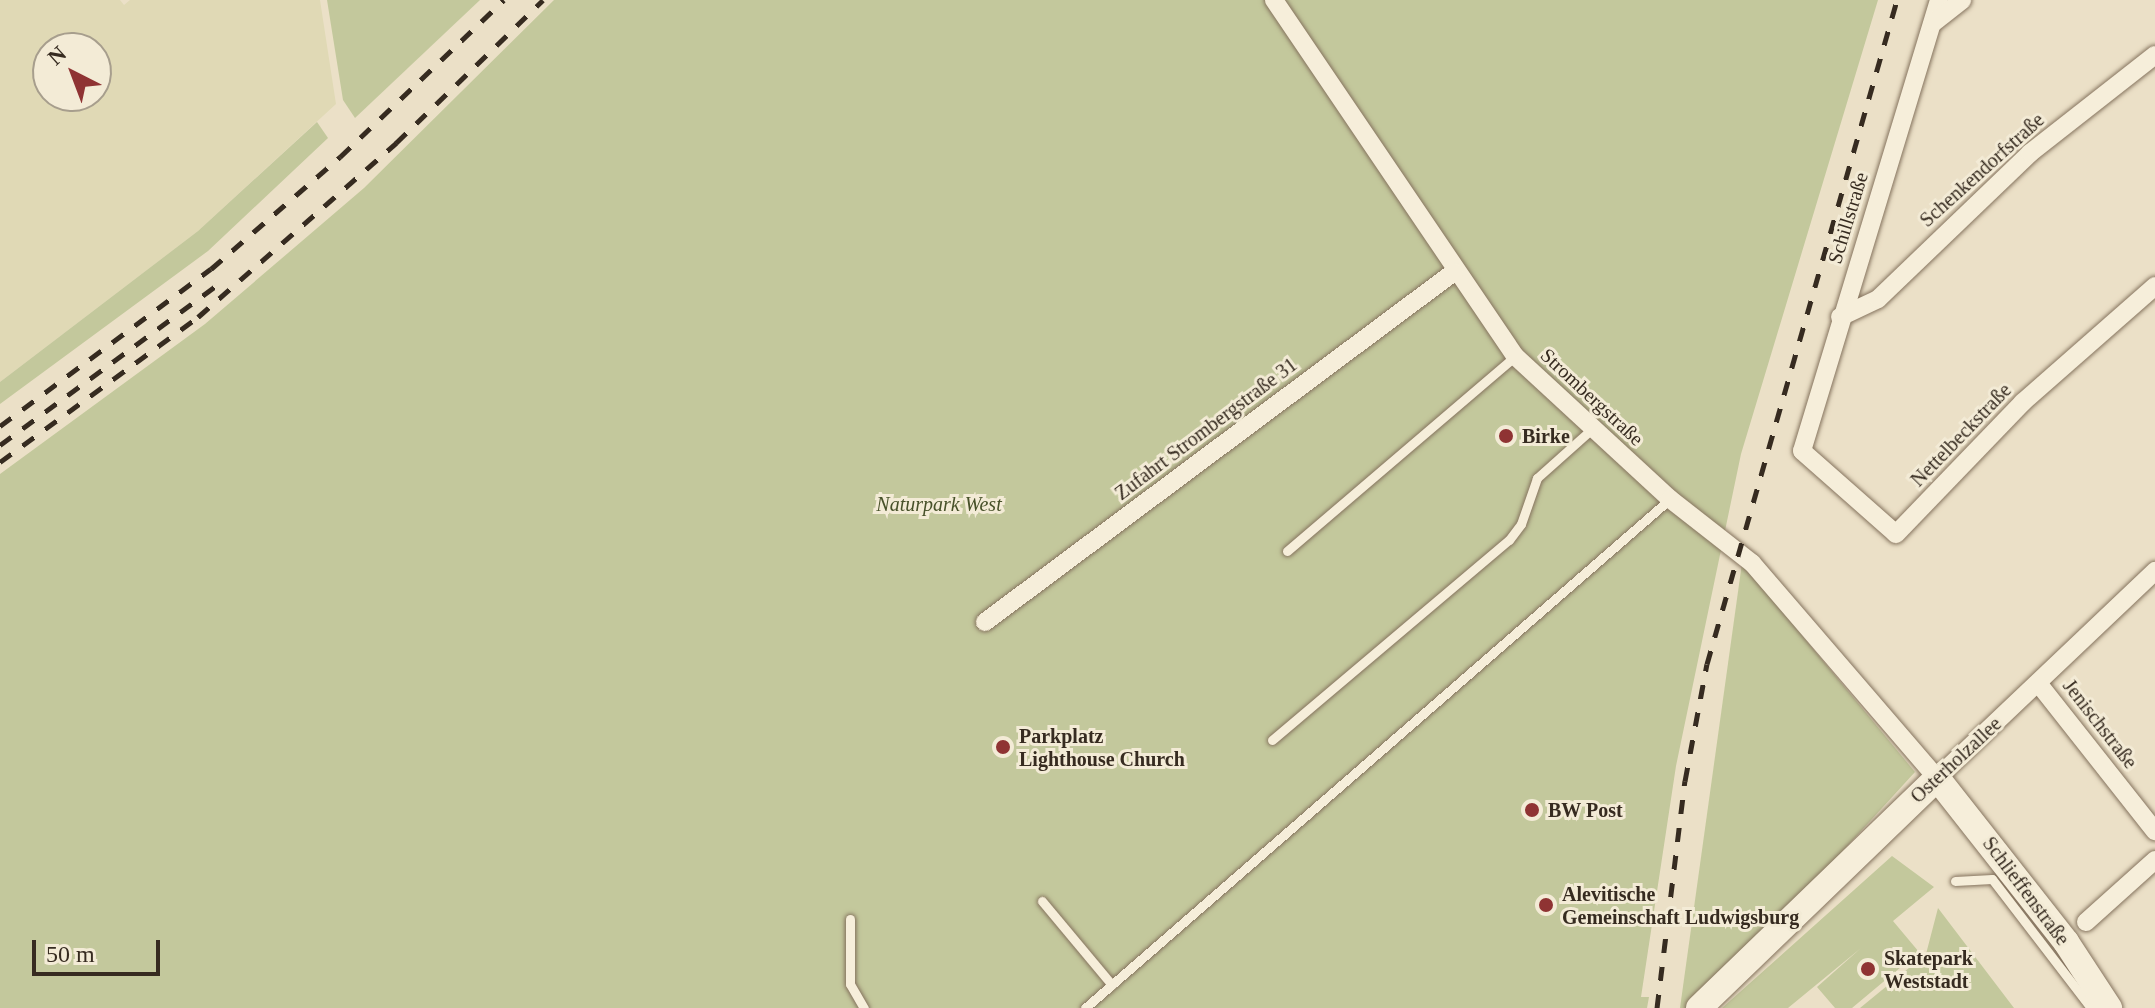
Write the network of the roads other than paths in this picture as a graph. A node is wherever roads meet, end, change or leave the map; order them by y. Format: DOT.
graph roads {
  1 [pos="1274,0"];
  2 [pos="1939,0"];
  3 [pos="1962,0"];
  4 [pos="1933,23"];
  5 [pos="2155,55"];
  6 [pos="1454,272"];
  7 [pos="2155,286"];
  8 [pos="1840,317"];
  9 [pos="1515,356"];
  10 [pos="1594,427"];
  11 [pos="1802,451"];
  12 [pos="1670,499"];
  13 [pos="1287,551"];
  14 [pos="2155,571"];
  15 [pos="985,622"];
  16 [pos="2038,683"];
  17 [pos="1272,740"];
  18 [pos="1937,778"];
  19 [pos="2155,830"];
  20 [pos="2155,860"];
  21 [pos="1955,881"];
  22 [pos="1042,901"];
  23 [pos="850,919"];
  24 [pos="2086,922"];
  25 [pos="2035,927"];
  26 [pos="1112,985"];
  27 [pos="864,1008"];
  28 [pos="1085,1008"];
  29 [pos="1699,1008"];
  30 [pos="2091,1008"];
  31 [pos="2109,1008"];
  1 -- 6 [label="street, Strombergstraße"];
  2 -- 4 [label="street, Schillstraße"];
  3 -- 4 [label="street"];
  4 -- 8 [label="street, Schillstraße"];
  5 -- 8 [label="street, Schenkendorfstraße"];
  6 -- 9 [label="street, Strombergstraße"];
  6 -- 15 [label="street, Zufahrt Strombergstraße 31"];
  7 -- 11 [label="street, Nettelbeckstraße"];
  8 -- 11 [label="street, Schillstraße"];
  9 -- 10 [label="street, Strombergstraße"];
  9 -- 13 [label="lane"];
  10 -- 12 [label="street, Strombergstraße"];
  10 -- 17 [label="lane"];
  12 -- 18 [label="street, Strombergstraße"];
  12 -- 26 [label="lane"];
  14 -- 16 [label="street, Osterholzallee"];
  16 -- 18 [label="street, Osterholzallee"];
  16 -- 19 [label="street, Jenischstraße"];
  18 -- 25 [label="street, Schlieffenstraße"];
  18 -- 29 [label="street, Osterholzallee"];
  20 -- 24 [label="street"];
  21 -- 25 [label="lane"];
  22 -- 26 [label="lane"];
  23 -- 27 [label="lane"];
  25 -- 30 [label="lane"];
  25 -- 31 [label="street, Schlieffenstraße"];
  26 -- 28 [label="lane"];
}
